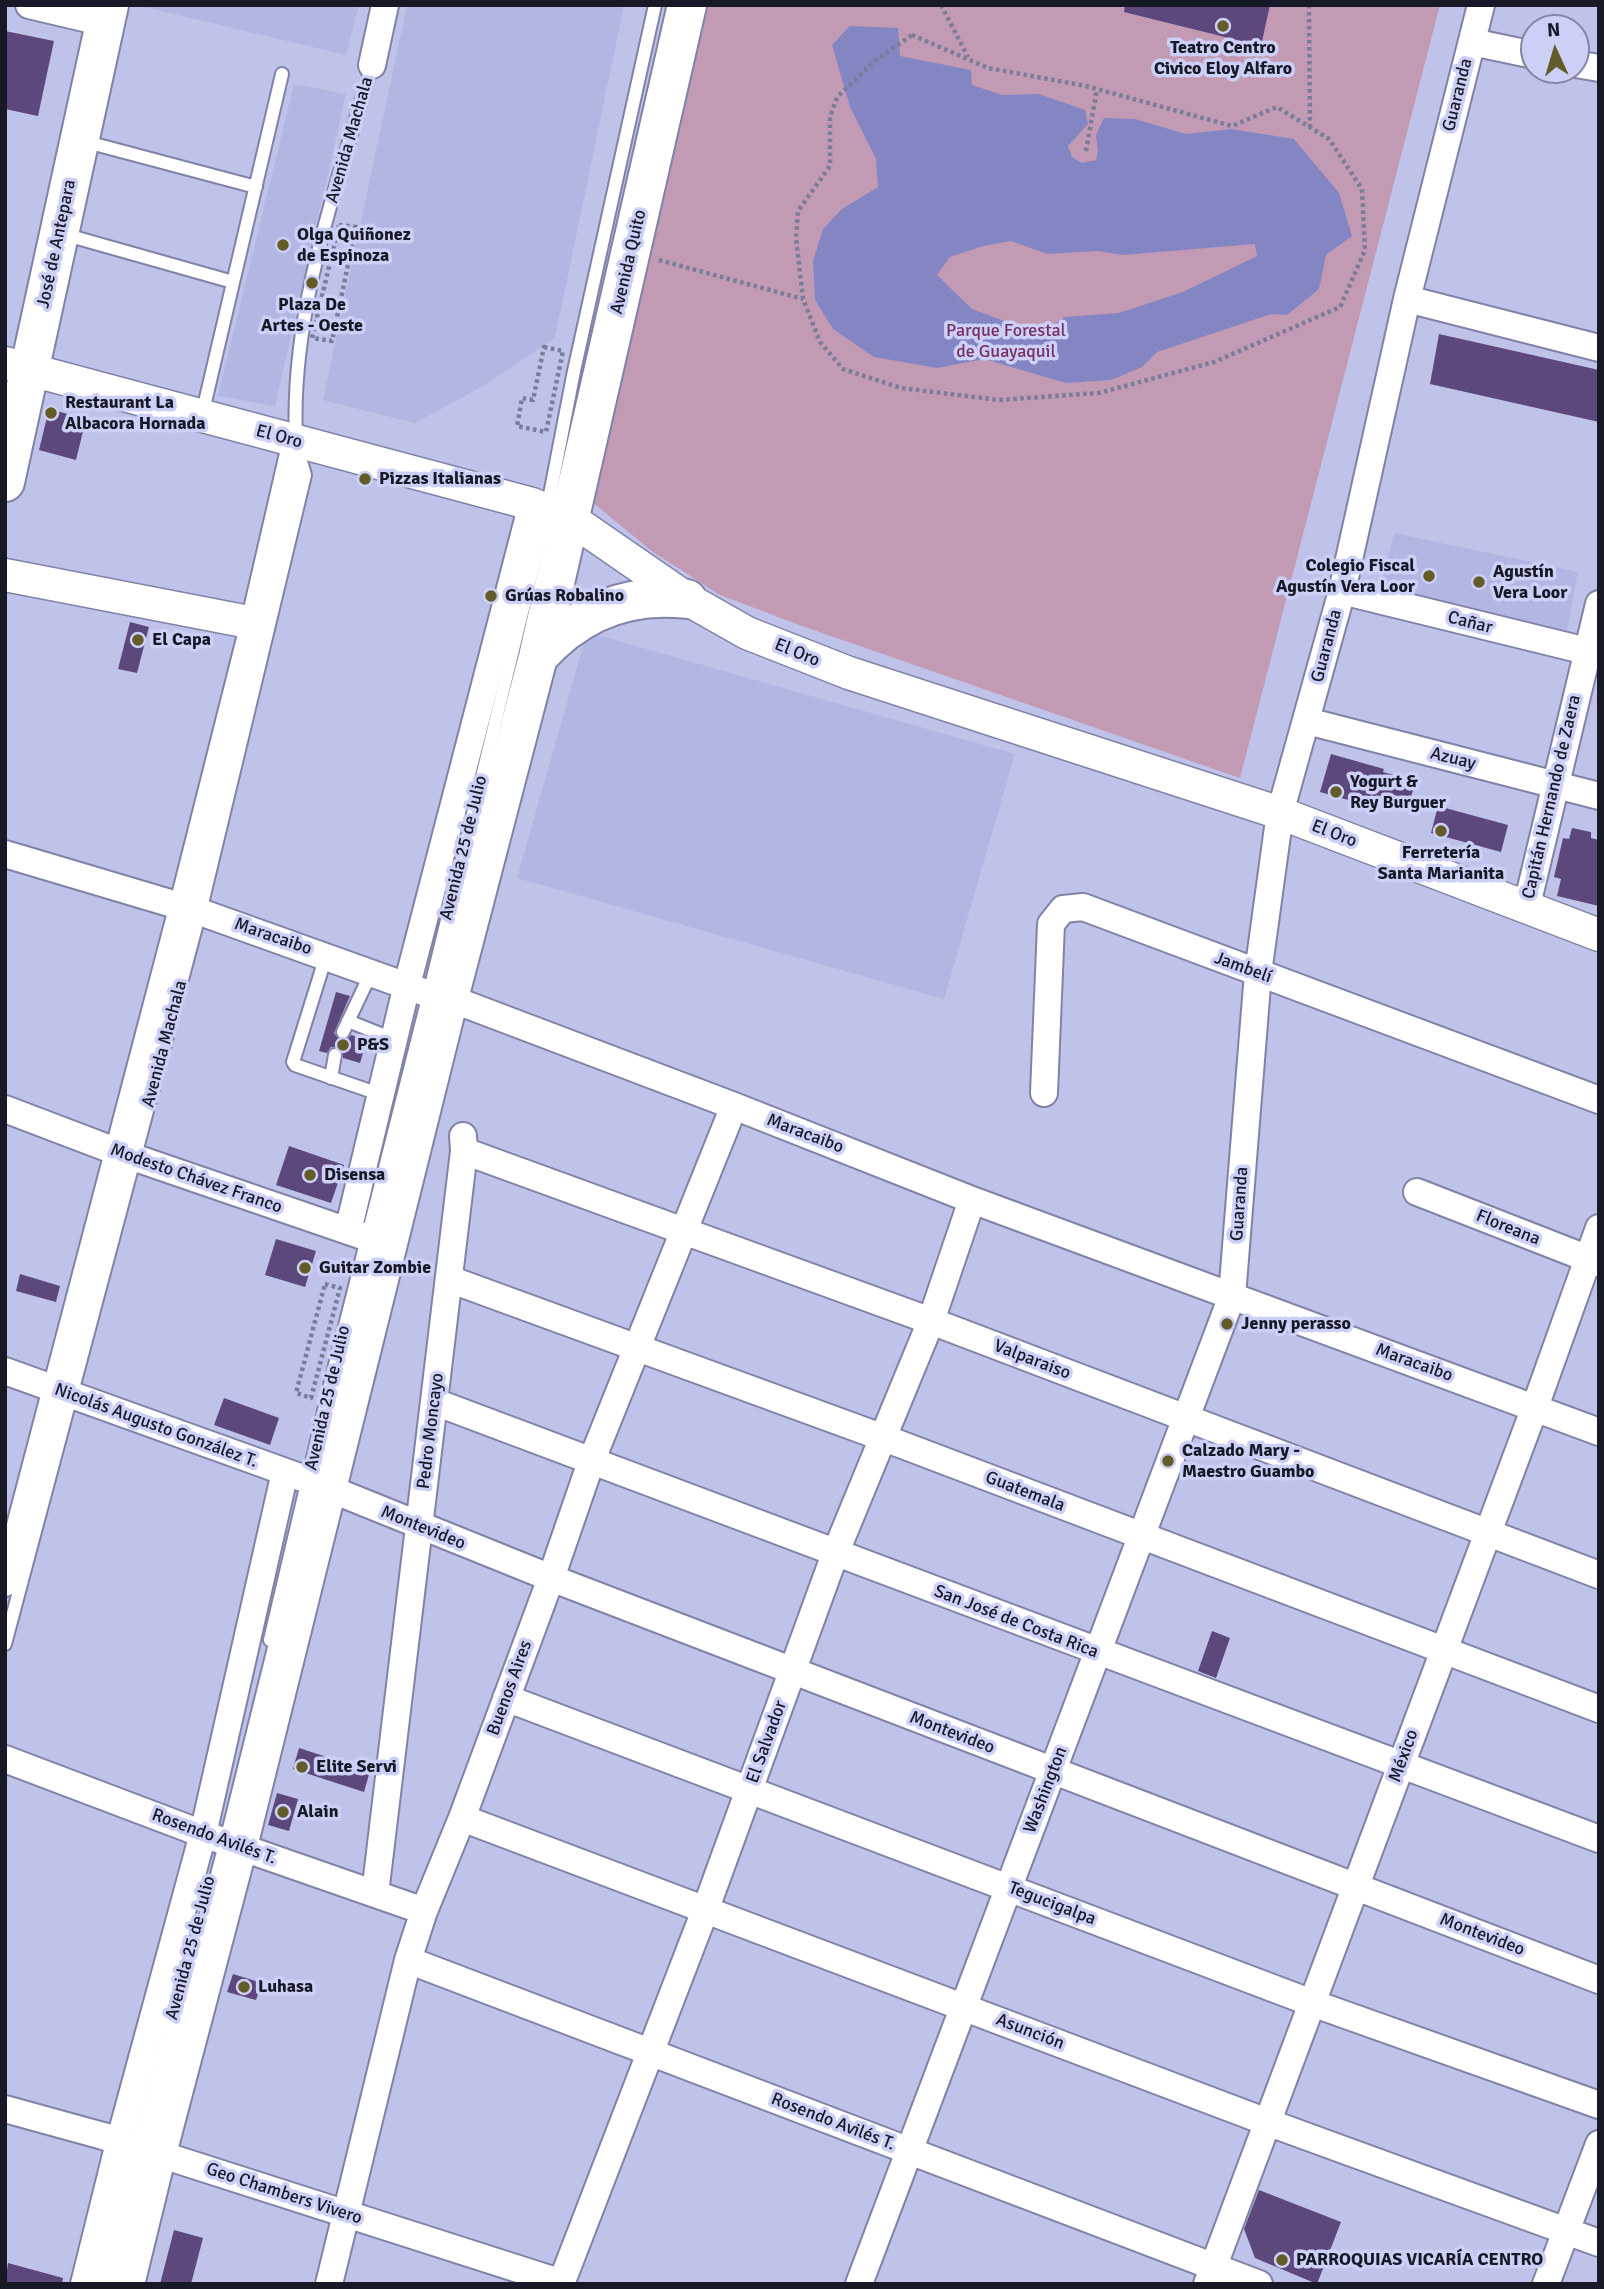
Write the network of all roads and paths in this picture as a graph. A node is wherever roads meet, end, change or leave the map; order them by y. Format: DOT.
graph roads {
  1 [pos="29,5"];
  2 [pos="385,5"];
  3 [pos="655,5"];
  4 [pos="687,5"];
  5 [pos="941,5"];
  6 [pos="1309,5"];
  7 [pos="1481,5"];
  8 [pos="107,14"];
  9 [pos="1472,42"];
  10 [pos="1520,52"];
  11 [pos="969,59"];
  12 [pos="372,65"];
  13 [pos="282,74"];
  14 [pos="1097,89"];
  15 [pos="1311,128"];
  16 [pos="79,139"];
  17 [pos="1086,151"];
  18 [pos="256,187"];
  19 [pos="339,225"];
  20 [pos="59,233"];
  21 [pos="659,260"];
  22 [pos="233,282"];
  23 [pos="803,299"];
  24 [pos="1407,299"];
  25 [pos="544,347"];
  26 [pos="1599,348"];
  27 [pos="18,367"];
  28 [pos="202,416"];
  29 [pos="296,441"];
  30 [pos="5,482"];
  31 [pos="550,511"];
  32 [pos="5,575"];
  33 [pos="1342,591"];
  34 [pos="687,599"];
  35 [pos="1599,604"];
  36 [pos="254,623"];
  37 [pos="1593,653"];
  38 [pos="538,656"];
  39 [pos="1307,721"];
  40 [pos="1555,785"];
  41 [pos="1599,796"];
  42 [pos="1280,814"];
  43 [pos="5,853"];
  44 [pos="191,909"];
  45 [pos="1526,909"];
  46 [pos="1599,935"];
  47 [pos="326,956"];
  48 [pos="371,972"];
  49 [pos="1258,973"];
  50 [pos="428,992"];
  51 [pos="393,1039"];
  52 [pos="335,1055"];
  53 [pos="331,1078"];
  54 [pos="1044,1093"];
  55 [pos="379,1094"];
  56 [pos="1599,1101"];
  57 [pos="734,1106"];
  58 [pos="5,1109"];
  59 [pos="464,1143"];
  60 [pos="127,1155"];
  61 [pos="1417,1192"];
  62 [pos="972,1200"];
  63 [pos="1599,1228"];
  64 [pos="685,1230"];
  65 [pos="368,1238"];
  66 [pos="1593,1261"];
  67 [pos="449,1279"];
  68 [pos="325,1284"];
  69 [pos="1233,1296"];
  70 [pos="931,1321"];
  71 [pos="637,1347"];
  72 [pos="5,1371"];
  73 [pos="64,1393"];
  74 [pos="435,1402"];
  75 [pos="1535,1407"];
  76 [pos="1186,1420"];
  77 [pos="1599,1432"];
  78 [pos="884,1438"];
  79 [pos="591,1462"];
  80 [pos="307,1480"];
  81 [pos="419,1527"];
  82 [pos="1487,1534"];
  83 [pos="1142,1536"];
  84 [pos="835,1554"];
  85 [pos="1599,1575"];
  86 [pos="551,1578"];
  87 [pos="5,1583"];
  88 [pos="5,1644"];
  89 [pos="267,1651"];
  90 [pos="1443,1651"];
  91 [pos="1098,1653"];
  92 [pos="793,1672"];
  93 [pos="506,1698"];
  94 [pos="1599,1709"];
  95 [pos="5,1759"];
  96 [pos="1401,1765"];
  97 [pos="1053,1772"];
  98 [pos="749,1791"];
  99 [pos="462,1818"];
  100 [pos="1599,1839"];
  101 [pos="221,1840"];
  102 [pos="1355,1886"];
  103 [pos="1009,1888"];
  104 [pos="375,1894"];
  105 [pos="706,1908"];
  106 [pos="424,1911"];
  107 [pos="192,1947"];
  108 [pos="408,1960"];
  109 [pos="1599,1980"];
  110 [pos="1312,2003"];
  111 [pos="963,2007"];
  112 [pos="649,2052"];
  113 [pos="1599,2105"];
  114 [pos="5,2109"];
  115 [pos="1267,2122"];
  116 [pos="1599,2144"];
  117 [pos="138,2148"];
  118 [pos="909,2151"];
  119 [pos="347,2214"];
  120 [pos="1567,2232"];
  121 [pos="1599,2243"];
  122 [pos="1210,2275"];
  123 [pos="561,2283"];
  124 [pos="84,2284"];
  125 [pos="100,2284"];
  126 [pos="125,2284"];
  127 [pos="329,2284"];
  128 [pos="859,2284"];
  129 [pos="1259,2284"];
  130 [pos="1546,2284"];
  1 -- 8 [label="street"];
  2 -- 12 [label="street, Avenida Machala"];
  3 -- 31 [label="lane, Avenida Quito"];
  4 -- 31 [label="main road, Avenida Quito"];
  5 -- 11 [label="path"];
  6 -- 15 [label="path"];
  7 -- 9 [label="street, Guaranda"];
  8 -- 16 [label="main road, José de Antepara"];
  9 -- 10 [label="street"];
  9 -- 24 [label="street, Guaranda"];
  11 -- 14 [label="path"];
  11 -- 23 [label="path"];
  12 -- 29 [label="lane, Avenida Machala"];
  13 -- 18 [label="lane"];
  14 -- 15 [label="path"];
  14 -- 17 [label="path"];
  15 -- 23 [label="path"];
  16 -- 18 [label="lane"];
  16 -- 20 [label="main road, José de Antepara"];
  18 -- 22 [label="lane"];
  19 -- 19 [label="path"];
  20 -- 22 [label="lane"];
  20 -- 27 [label="main road, José de Antepara"];
  21 -- 23 [label="path"];
  22 -- 28 [label="lane"];
  24 -- 26 [label="street"];
  24 -- 33 [label="street, Guaranda"];
  25 -- 25 [label="path"];
  27 -- 28 [label="street, El Oro"];
  27 -- 30 [label="main road, José de Antepara"];
  28 -- 29 [label="street, El Oro"];
  29 -- 31 [label="street, El Oro"];
  29 -- 36 [label="street, Avenida Machala"];
  29 -- 44 [label="lane, Avenida Machala"];
  31 -- 34 [label="street, El Oro"];
  31 -- 38 [label="main road, Avenida 25 de Julio"];
  31 -- 50 [label="street, Avenida 25 de Julio"];
  32 -- 36 [label="street"];
  33 -- 37 [label="street, Cañar"];
  33 -- 39 [label="street, Guaranda"];
  34 -- 38 [label="main road"];
  34 -- 42 [label="street, El Oro"];
  35 -- 37 [label="street, Capitán Hernando de Zaera"];
  36 -- 44 [label="street, Avenida Machala"];
  37 -- 40 [label="street, Capitán Hernando de Zaera"];
  38 -- 50 [label="main road, Avenida 25 de Julio"];
  39 -- 40 [label="street, Azuay"];
  39 -- 42 [label="street, Guaranda"];
  40 -- 41 [label="street, Azuay"];
  40 -- 45 [label="street, Capitán Hernando de Zaera"];
  42 -- 45 [label="street, El Oro"];
  42 -- 49 [label="street, Guaranda"];
  43 -- 44 [label="street, Maracaibo"];
  44 -- 47 [label="street, Maracaibo"];
  44 -- 60 [label="street, Avenida Machala"];
  45 -- 46 [label="street, El Oro"];
  47 -- 48 [label="street, Maracaibo"];
  47 -- 53 [label="lane"];
  48 -- 50 [label="street, Maracaibo"];
  48 -- 51 [label="lane"];
  49 -- 54 [label="street, Jambelí"];
  49 -- 56 [label="street, Jambelí"];
  49 -- 69 [label="street, Guaranda"];
  50 -- 51 [label="street, Avenida 25 de Julio"];
  50 -- 57 [label="street, Maracaibo"];
  50 -- 65 [label="main road, Avenida 25 de Julio"];
  51 -- 55 [label="street, Avenida 25 de Julio"];
  52 -- 53 [label="lane"];
  53 -- 55 [label="lane"];
  55 -- 65 [label="street, Avenida 25 de Julio"];
  57 -- 62 [label="street, Maracaibo"];
  57 -- 64 [label="street, Buenos Aires"];
  58 -- 60 [label="street, Modesto Chávez Franco"];
  59 -- 64 [label="street, Valparaiso"];
  59 -- 67 [label="street, Pedro Moncayo"];
  60 -- 65 [label="street, Modesto Chávez Franco"];
  60 -- 73 [label="street, Avenida Machala"];
  61 -- 66 [label="street, Floreana"];
  62 -- 69 [label="street, Maracaibo"];
  62 -- 70 [label="street, El Salvador"];
  63 -- 66 [label="street, México"];
  64 -- 70 [label="street, Valparaiso"];
  64 -- 71 [label="street, Buenos Aires"];
  65 -- 80 [label="main road, Avenida 25 de Julio"];
  66 -- 75 [label="street, México"];
  67 -- 71 [label="street, Guatemala"];
  67 -- 74 [label="street, Pedro Moncayo"];
  68 -- 68 [label="path"];
  69 -- 75 [label="street, Maracaibo"];
  69 -- 76 [label="street, Washington"];
  70 -- 76 [label="street, Valparaiso"];
  70 -- 78 [label="street, El Salvador"];
  71 -- 78 [label="street, Guatemala"];
  71 -- 79 [label="street, Buenos Aires"];
  72 -- 73 [label="street, Nicolás Augusto González T."];
  73 -- 80 [label="street, Nicolás Augusto González T."];
  73 -- 87 [label="street, Avenida Machala"];
  73 -- 88 [label="lane, Avenida Machala"];
  74 -- 79 [label="street, San José de Costa Rica"];
  74 -- 81 [label="street, Pedro Moncayo"];
  75 -- 77 [label="street, Maracaibo"];
  75 -- 82 [label="street, México"];
  76 -- 82 [label="street, Valparaiso"];
  76 -- 83 [label="street, Washington"];
  78 -- 83 [label="street, Guatemala"];
  78 -- 84 [label="street, El Salvador"];
  79 -- 84 [label="street, San José de Costa Rica"];
  79 -- 86 [label="street, Buenos Aires"];
  80 -- 81 [label="street, Montevideo"];
  80 -- 89 [label="lane, Avenida 25 de Julio"];
  80 -- 101 [label="main road, Avenida 25 de Julio"];
  81 -- 86 [label="street, Montevideo"];
  81 -- 104 [label="street, Pedro Moncayo"];
  82 -- 85 [label="street, Valparaiso"];
  82 -- 90 [label="street, México"];
  83 -- 90 [label="street, Guatemala"];
  83 -- 91 [label="street, Washington"];
  84 -- 91 [label="street, San José de Costa Rica"];
  84 -- 92 [label="street, El Salvador"];
  86 -- 92 [label="street, Montevideo"];
  86 -- 93 [label="street, Buenos Aires"];
  90 -- 94 [label="street, Guatemala"];
  90 -- 96 [label="street, México"];
  91 -- 96 [label="street, San José de Costa Rica"];
  91 -- 97 [label="street, Washington"];
  92 -- 97 [label="street, Montevideo"];
  92 -- 98 [label="street, El Salvador"];
  93 -- 98 [label="street, Tegucigalpa"];
  93 -- 99 [label="street, Buenos Aires"];
  95 -- 101 [label="street, Rosendo Avilés T."];
  96 -- 100 [label="street, San José de Costa Rica"];
  96 -- 102 [label="street, México"];
  97 -- 102 [label="street, Montevideo"];
  97 -- 103 [label="street, Washington"];
  98 -- 103 [label="street, Tegucigalpa"];
  98 -- 105 [label="street, El Salvador"];
  99 -- 105 [label="street, Asunción"];
  99 -- 106 [label="street, Buenos Aires"];
  101 -- 104 [label="street, Rosendo Avilés T."];
  101 -- 117 [label="main road, Avenida 25 de Julio"];
  102 -- 109 [label="street, Montevideo"];
  102 -- 110 [label="street, México"];
  103 -- 110 [label="street, Tegucigalpa"];
  103 -- 111 [label="street, Washington"];
  104 -- 106 [label="street, Rosendo Avilés T."];
  105 -- 111 [label="street, Asunción"];
  105 -- 112 [label="street, El Salvador"];
  106 -- 108 [label="street, Buenos Aires"];
  107 -- 117 [label="lane, Avenida 25 de Julio"];
  108 -- 112 [label="street, Rosendo Avilés T."];
  108 -- 119 [label="street, Buenos Aires"];
  110 -- 113 [label="street, Tegucigalpa"];
  110 -- 115 [label="street, México"];
  111 -- 115 [label="street, Asunción"];
  111 -- 118 [label="street, Washington"];
  112 -- 118 [label="street, Rosendo Avilés T."];
  112 -- 123 [label="street, El Salvador"];
  114 -- 117 [label="street, Geo Chambers Vivero"];
  115 -- 120 [label="street, Asunción"];
  115 -- 122 [label="street, México"];
  116 -- 120 [label="street"];
  117 -- 119 [label="street, Geo Chambers Vivero"];
  117 -- 124 [label="street, Avenida 25 de Julio"];
  117 -- 125 [label="lane, Avenida 25 de Julio"];
  117 -- 126 [label="main road, Avenida 25 de Julio"];
  118 -- 122 [label="street, Rosendo Avilés T."];
  118 -- 128 [label="street, Washington"];
  119 -- 123 [label="street, Geo Chambers Vivero"];
  119 -- 127 [label="street, Buenos Aires"];
  120 -- 121 [label="street, Asunción"];
  120 -- 130 [label="street"];
  122 -- 129 [label="street, Rosendo Avilés T."];
}
